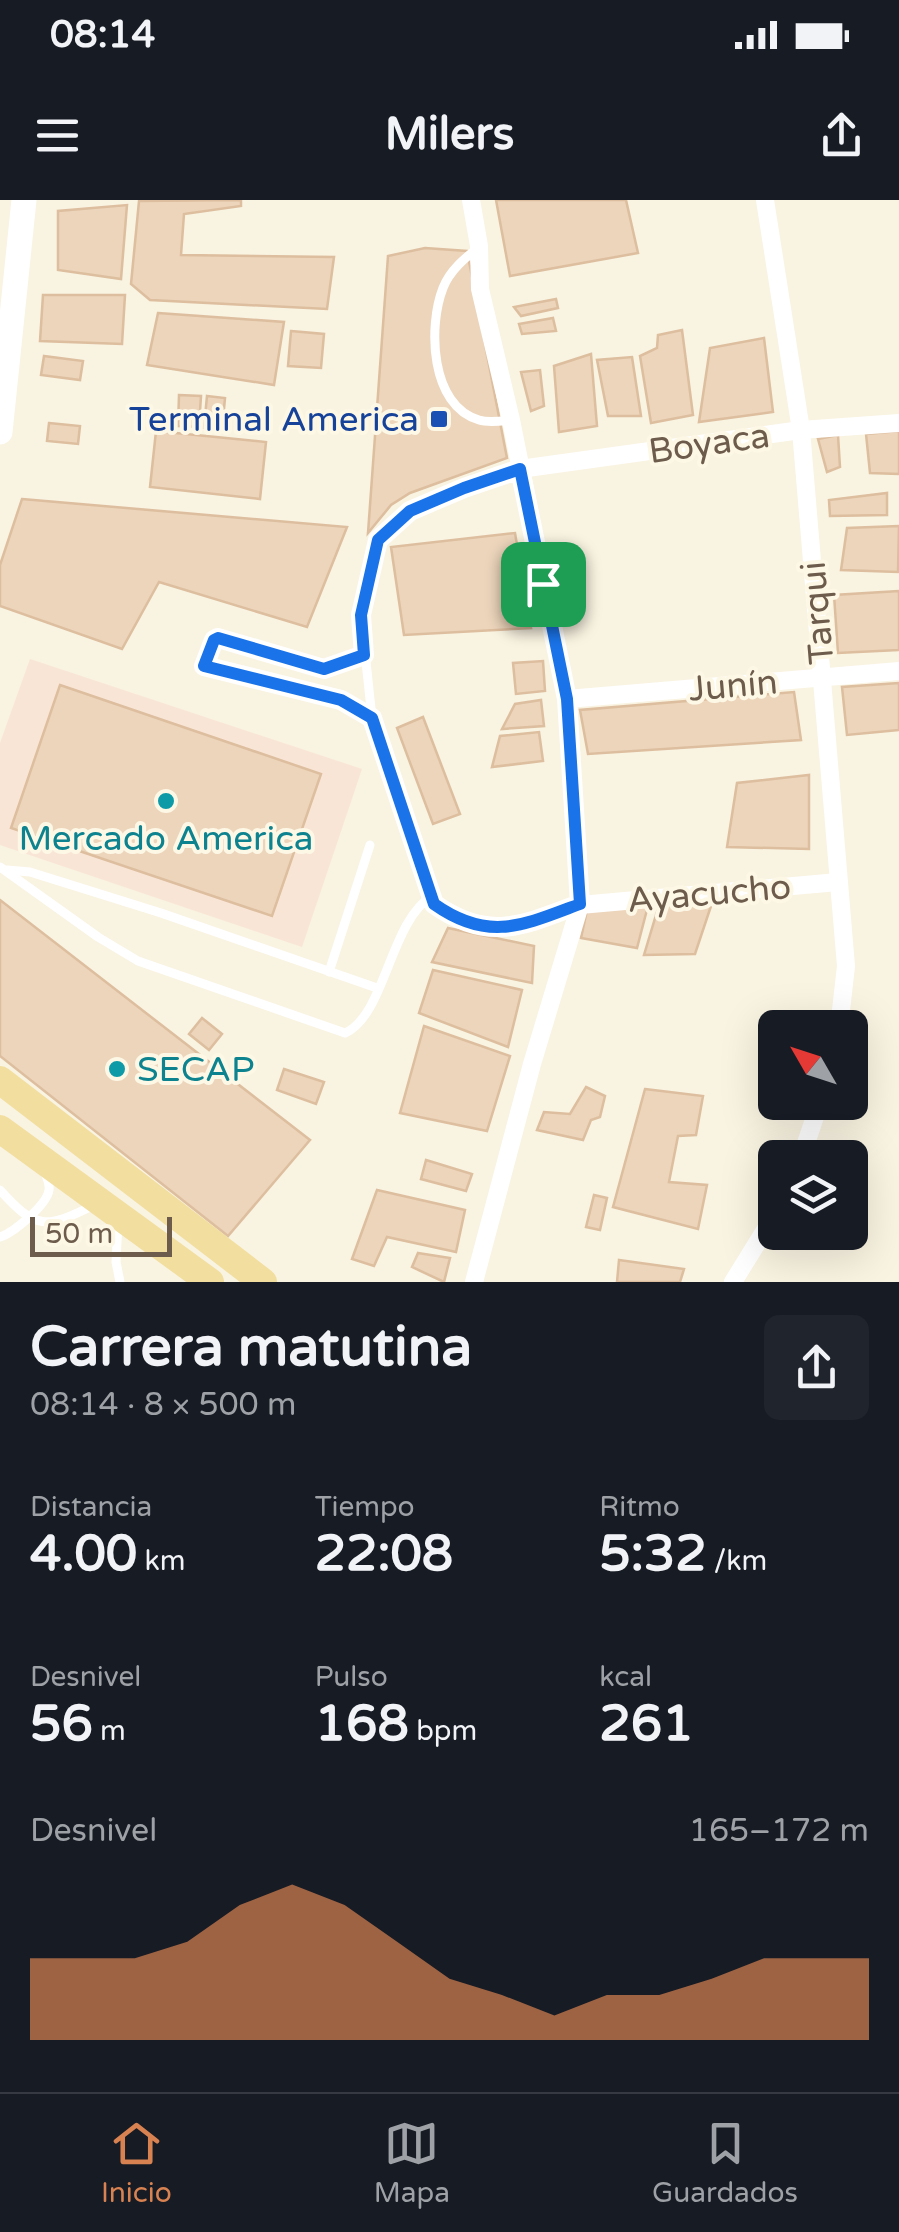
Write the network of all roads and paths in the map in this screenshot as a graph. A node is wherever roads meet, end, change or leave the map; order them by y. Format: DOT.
graph roads {
  1 [pos="24,200"];
  2 [pos="471,200"];
  3 [pos="765,200"];
  4 [pos="479,246"];
  5 [pos="5,326"];
  6 [pos="511,420"];
  7 [pos="899,423"];
  8 [pos="801,430"];
  9 [pos="0,432"];
  10 [pos="520,469"];
  11 [pos="364,655"];
  12 [pos="899,671"];
  13 [pos="822,678"];
  14 [pos="567,699"];
  15 [pos="372,718"];
  16 [pos="370,844"];
  17 [pos="2,869"];
  18 [pos="838,882"];
  19 [pos="432,896"];
  20 [pos="580,904"];
  21 [pos="330,972"];
  22 [pos="378,988"];
  23 [pos="842,1010"];
  24 [pos="0,1080"];
  25 [pos="0,1129"];
  26 [pos="31,1148"];
  27 [pos="0,1190"];
  28 [pos="109,1208"];
  29 [pos="26,1218"];
  30 [pos="0,1237"];
  31 [pos="758,1242"];
  32 [pos="120,1282"];
  33 [pos="210,1282"];
  34 [pos="263,1282"];
  35 [pos="474,1282"];
  36 [pos="733,1282"];
  1 -- 5 [label="street"];
  2 -- 4 [label="street"];
  3 -- 8 [label="street, Tarqui"];
  4 -- 6 [label="street"];
  4 -- 6 [label="lane"];
  5 -- 9 [label="street"];
  6 -- 10 [label="street"];
  7 -- 8 [label="street, Boyaca"];
  8 -- 10 [label="street, Boyaca"];
  8 -- 13 [label="street, Tarqui"];
  10 -- 11 [label="lane"];
  10 -- 14 [label="street"];
  11 -- 15 [label="lane"];
  11 -- 15 [label="lane"];
  12 -- 13 [label="street, Junín"];
  13 -- 14 [label="street, Junín"];
  13 -- 18 [label="street, Tarqui"];
  14 -- 20 [label="street"];
  15 -- 19 [label="lane"];
  16 -- 21 [label="lane"];
  17 -- 21 [label="lane"];
  17 -- 22 [label="lane"];
  18 -- 20 [label="street, Ayacucho"];
  18 -- 23 [label="street, Tarqui"];
  19 -- 20 [label="lane"];
  19 -- 22 [label="lane"];
  20 -- 35 [label="street"];
  21 -- 22 [label="lane"];
  24 -- 34 [label="main road"];
  25 -- 26 [label="main road"];
  26 -- 28 [label="main road"];
  26 -- 29 [label="lane"];
  27 -- 29 [label="lane"];
  28 -- 29 [label="lane"];
  28 -- 32 [label="lane"];
  28 -- 33 [label="main road"];
  29 -- 30 [label="lane"];
  31 -- 36 [label="street"];
}
